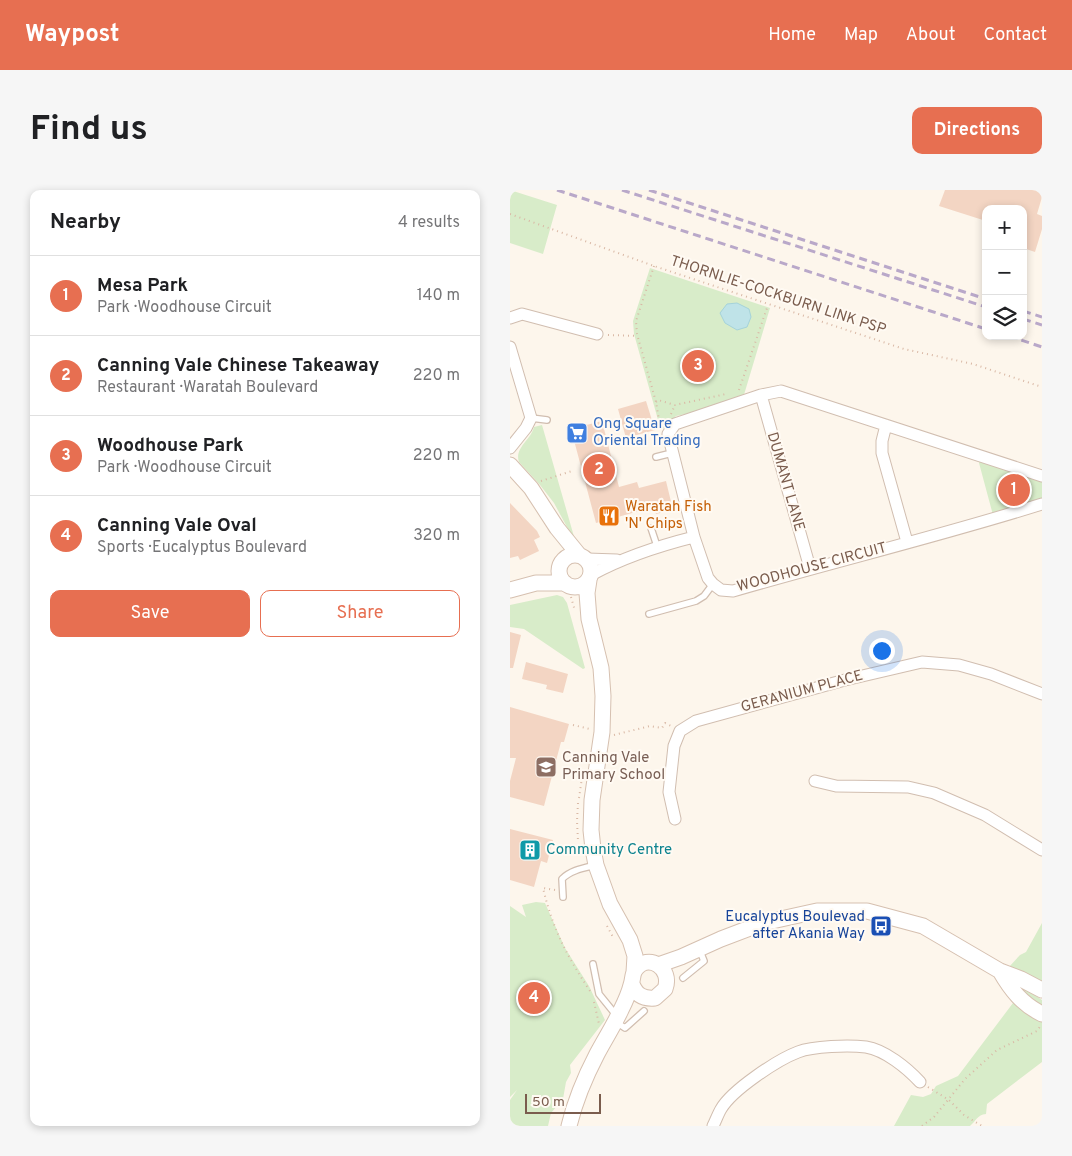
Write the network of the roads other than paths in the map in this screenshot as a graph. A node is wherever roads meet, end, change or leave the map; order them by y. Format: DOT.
graph roads {
  1 [pos="510,318"];
  2 [pos="597,334"];
  3 [pos="510,347"];
  4 [pos="761,395"];
  5 [pos="531,418"];
  6 [pos="547,420"];
  7 [pos="886,425"];
  8 [pos="510,448"];
  9 [pos="672,454"];
  10 [pos="656,458"];
  11 [pos="510,465"];
  12 [pos="1042,476"];
  13 [pos="1042,504"];
  14 [pos="557,528"];
  15 [pos="651,528"];
  16 [pos="694,537"];
  17 [pos="907,542"];
  18 [pos="657,546"];
  19 [pos="583,557"];
  20 [pos="619,560"];
  21 [pos="810,568"];
  22 [pos="590,578"];
  23 [pos="566,579"];
  24 [pos="713,584"];
  25 [pos="510,590"];
  26 [pos="649,614"];
  27 [pos="583,617"];
  28 [pos="1042,694"];
  29 [pos="815,781"];
  30 [pos="676,818"];
  31 [pos="1042,850"];
  32 [pos="596,865"];
  33 [pos="563,897"];
  34 [pos="630,940"];
  35 [pos="698,949"];
  36 [pos="681,957"];
  37 [pos="593,964"];
  38 [pos="656,964"];
  39 [pos="1000,971"];
  40 [pos="633,978"];
  41 [pos="667,978"];
  42 [pos="683,978"];
  43 [pos="1042,990"];
  44 [pos="643,1004"];
  45 [pos="1042,1014"];
  46 [pos="618,1016"];
  47 [pos="920,1082"];
  48 [pos="569,1126"];
  49 [pos="713,1126"];
  1 -- 2 [label="street"];
  3 -- 5 [label="street"];
  4 -- 7 [label="street"];
  4 -- 9 [label="street"];
  4 -- 21 [label="street, DUMANT LANE"];
  5 -- 6 [label="lane"];
  5 -- 8 [label="street"];
  7 -- 12 [label="street"];
  7 -- 17 [label="street"];
  9 -- 10 [label="lane"];
  9 -- 16 [label="street"];
  11 -- 14 [label="street"];
  13 -- 17 [label="street, WOODHOUSE CIRCUIT"];
  14 -- 19 [label="street"];
  14 -- 23 [label="street"];
  15 -- 18 [label="lane"];
  16 -- 18 [label="street"];
  16 -- 24 [label="street"];
  17 -- 21 [label="street, WOODHOUSE CIRCUIT"];
  18 -- 20 [label="street"];
  19 -- 20 [label="street"];
  19 -- 22 [label="street"];
  19 -- 23 [label="street"];
  20 -- 22 [label="street"];
  21 -- 24 [label="street, WOODHOUSE CIRCUIT"];
  22 -- 23 [label="street"];
  22 -- 27 [label="street"];
  23 -- 25 [label="street"];
  23 -- 27 [label="street"];
  24 -- 26 [label="lane"];
  27 -- 32 [label="street"];
  28 -- 30 [label="street, GERANIUM PLACE"];
  29 -- 31 [label="street"];
  32 -- 33 [label="lane"];
  32 -- 34 [label="street"];
  34 -- 38 [label="street"];
  34 -- 40 [label="street"];
  35 -- 36 [label="street"];
  35 -- 39 [label="street"];
  35 -- 42 [label="lane"];
  36 -- 38 [label="street"];
  36 -- 41 [label="street"];
  37 -- 46 [label="lane"];
  38 -- 40 [label="street"];
  38 -- 41 [label="street"];
  39 -- 43 [label="street"];
  39 -- 45 [label="street"];
  40 -- 44 [label="street"];
  40 -- 46 [label="street"];
  41 -- 44 [label="street"];
  44 -- 46 [label="street"];
  46 -- 48 [label="street"];
  47 -- 49 [label="street"];
}
